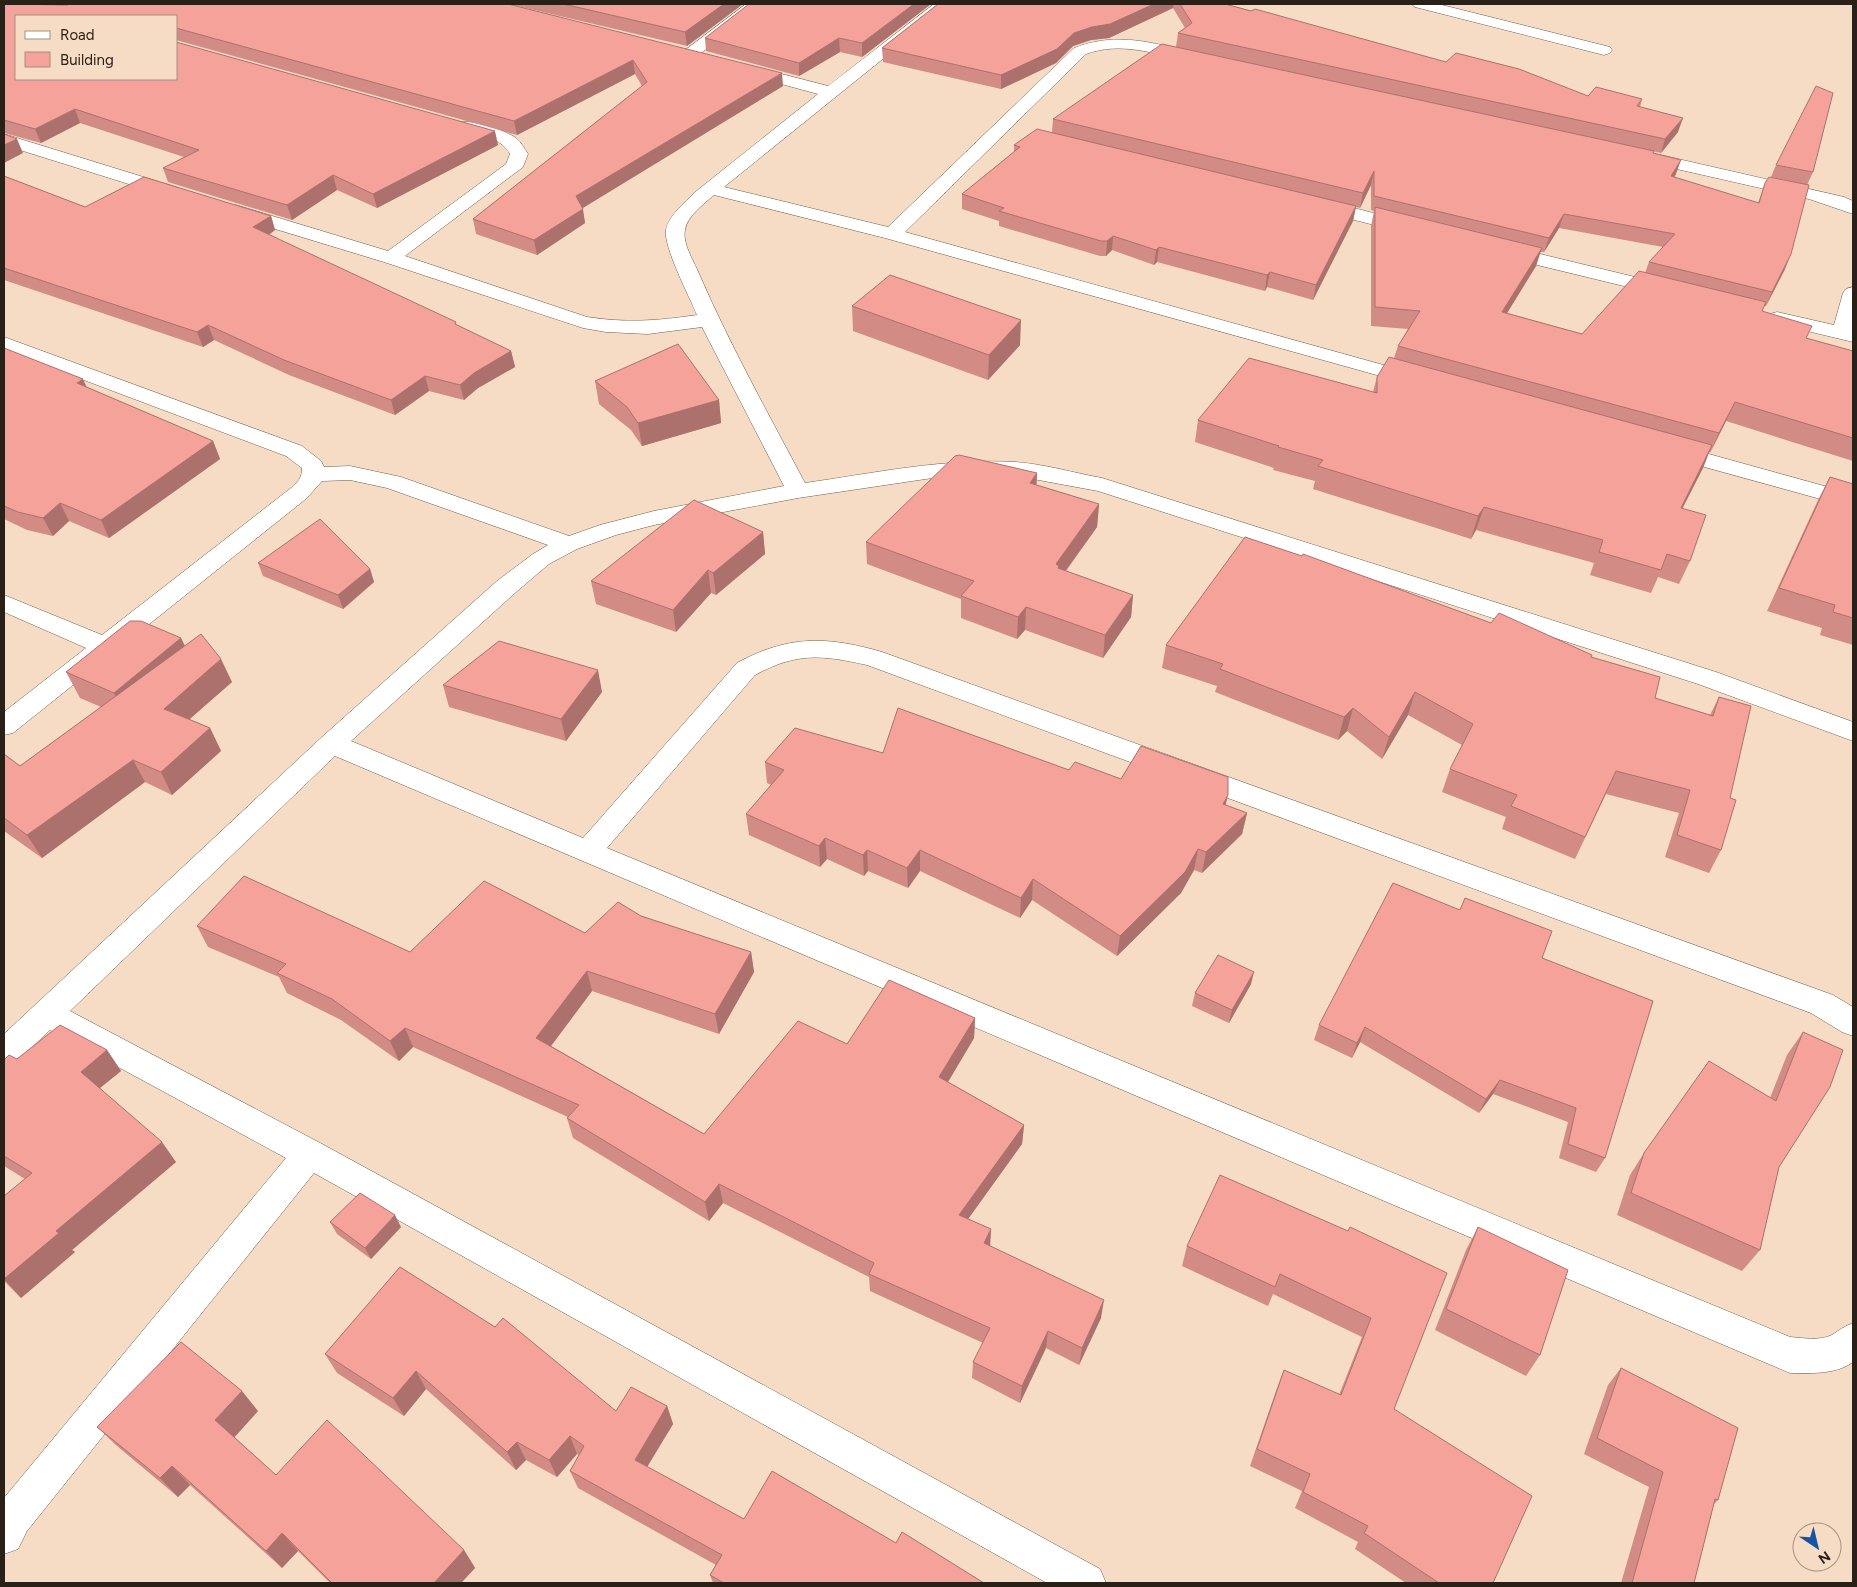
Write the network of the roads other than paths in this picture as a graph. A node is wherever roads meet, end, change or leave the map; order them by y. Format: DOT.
graph roads {
  1 [pos="756,4"];
  2 [pos="943,4"];
  3 [pos="1420,4"];
  4 [pos="671,50"];
  5 [pos="1604,50"];
  6 [pos="690,54"];
  7 [pos="708,59"];
  8 [pos="1209,61"];
  9 [pos="737,67"];
  10 [pos="830,92"];
  11 [pos="442,121"];
  12 [pos="1002,128"];
  13 [pos="1022,133"];
  14 [pos="4,139"];
  15 [pos="1622,152"];
  16 [pos="711,189"];
  17 [pos="193,198"];
  18 [pos="1302,201"];
  19 [pos="221,206"];
  20 [pos="1853,208"];
  21 [pos="1427,232"];
  22 [pos="892,234"];
  23 [pos="1485,246"];
  24 [pos="391,258"];
  25 [pos="1853,293"];
  26 [pos="1678,294"];
  27 [pos="1756,312"];
  28 [pos="708,320"];
  29 [pos="1848,335"];
  30 [pos="4,343"];
  31 [pos="1439,386"];
  32 [pos="1651,445"];
  33 [pos="314,474"];
  34 [pos="798,491"];
  35 [pos="1853,501"];
  36 [pos="569,544"];
  37 [pos="4,602"];
  38 [pos="105,646"];
  39 [pos="4,726"];
  40 [pos="1853,732"];
  41 [pos="330,744"];
  42 [pos="588,851"];
  43 [pos="48,1014"];
  44 [pos="1853,1023"];
  45 [pos="4,1054"];
  46 [pos="310,1154"];
  47 [pos="1853,1340"];
  48 [pos="4,1535"];
  49 [pos="1086,1583"];
  1 -- 6 [label="street"];
  2 -- 10 [label="street"];
  3 -- 5 [label="street"];
  4 -- 6 [label="street"];
  6 -- 7 [label="street"];
  8 -- 12 [label="street"];
  9 -- 10 [label="street"];
  10 -- 16 [label="street"];
  11 -- 24 [label="street"];
  12 -- 13 [label="street"];
  12 -- 22 [label="street"];
  14 -- 17 [label="street"];
  15 -- 20 [label="street"];
  16 -- 22 [label="street"];
  16 -- 28 [label="street"];
  18 -- 21 [label="street"];
  19 -- 24 [label="street"];
  22 -- 31 [label="street"];
  23 -- 26 [label="street"];
  24 -- 28 [label="street"];
  25 -- 29 [label="street"];
  27 -- 29 [label="street"];
  28 -- 34 [label="street"];
  30 -- 33 [label="street"];
  32 -- 35 [label="street"];
  33 -- 36 [label="street"];
  33 -- 38 [label="street"];
  34 -- 36 [label="street"];
  34 -- 40 [label="street"];
  36 -- 41 [label="street"];
  37 -- 38 [label="street"];
  38 -- 39 [label="street"];
  41 -- 42 [label="street"];
  41 -- 43 [label="street"];
  42 -- 44 [label="street"];
  42 -- 47 [label="street"];
  43 -- 45 [label="street"];
  43 -- 46 [label="street"];
  46 -- 48 [label="street"];
  46 -- 49 [label="street"];
}
